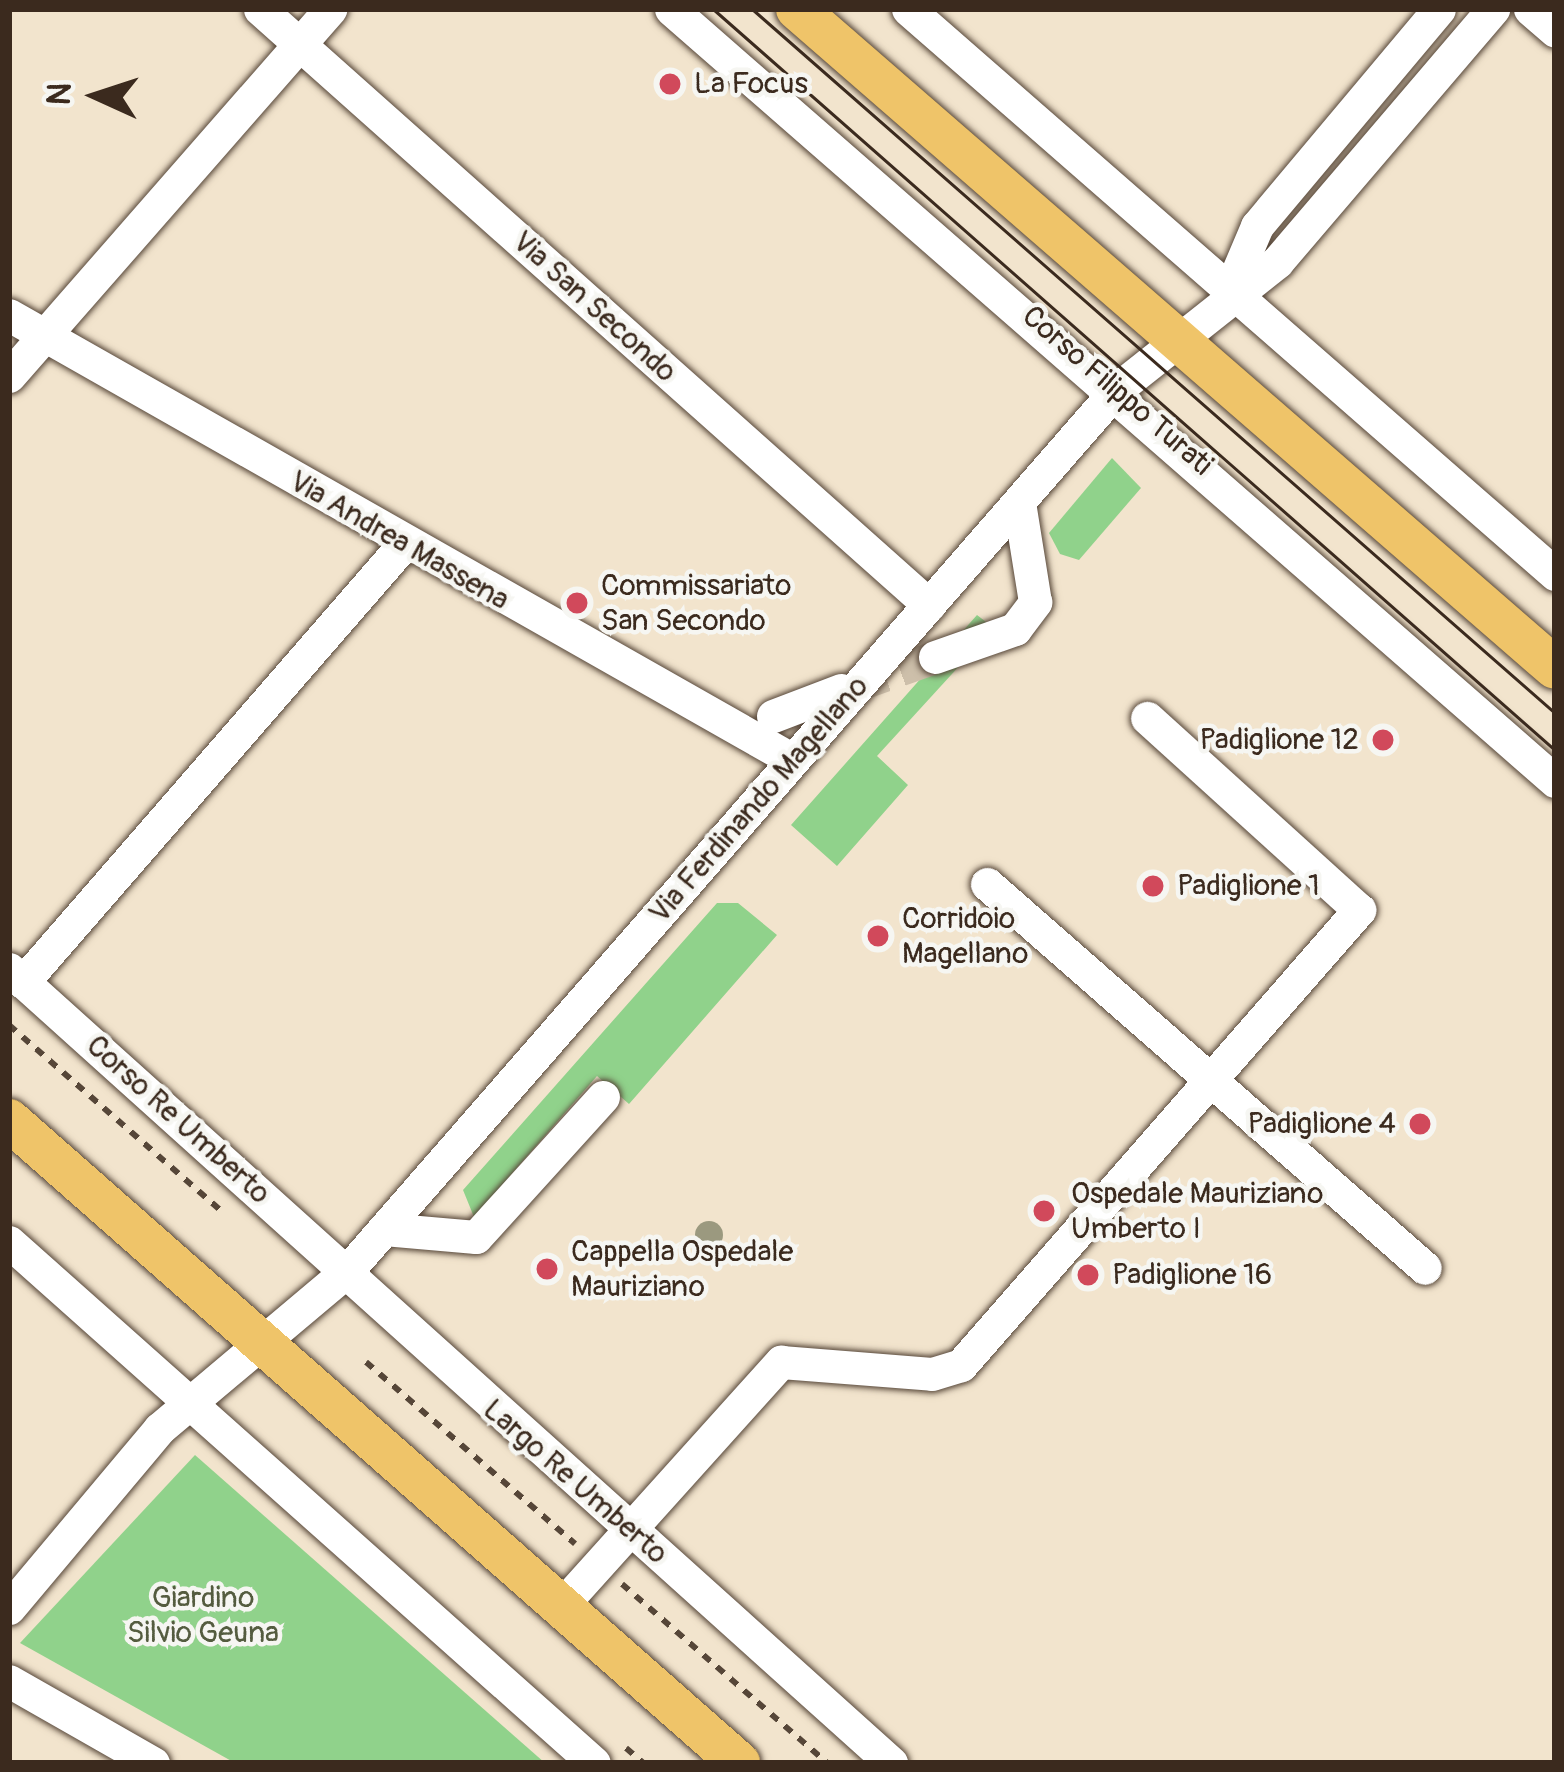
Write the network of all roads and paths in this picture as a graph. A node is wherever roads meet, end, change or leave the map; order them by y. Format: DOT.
graph roads {
  1 [pos="260,9"];
  2 [pos="330,9"];
  3 [pos="671,9"];
  4 [pos="797,9"];
  5 [pos="908,9"];
  6 [pos="1439,9"];
  7 [pos="1492,9"];
  8 [pos="1530,9"];
  9 [pos="1555,31"];
  10 [pos="300,45"];
  11 [pos="1229,292"];
  12 [pos="9,315"];
  13 [pos="44,335"];
  14 [pos="1173,336"];
  15 [pos="9,376"];
  16 [pos="1117,389"];
  17 [pos="1019,502"];
  18 [pos="403,545"];
  19 [pos="1555,574"];
  20 [pos="929,605"];
  21 [pos="935,657"];
  22 [pos="1555,668"];
  23 [pos="841,690"];
  24 [pos="773,716"];
  25 [pos="1147,718"];
  26 [pos="794,760"];
  27 [pos="1555,781"];
  28 [pos="987,884"];
  29 [pos="16,975"];
  30 [pos="9,1025"];
  31 [pos="1214,1079"];
  32 [pos="603,1097"];
  33 [pos="9,1120"];
  34 [pos="236,1224"];
  35 [pos="384,1228"];
  36 [pos="9,1241"];
  37 [pos="1426,1268"];
  38 [pos="349,1269"];
  39 [pos="266,1345"];
  40 [pos="194,1400"];
  41 [pos="626,1526"];
  42 [pos="561,1606"];
  43 [pos="9,1608"];
  44 [pos="9,1681"];
  45 [pos="153,1763"];
  46 [pos="594,1763"];
  47 [pos="739,1763"];
  48 [pos="891,1763"];
  1 -- 10 [label="street, Via San Secondo"];
  2 -- 10 [label="street"];
  3 -- 16 [label="street, Corso Filippo Turati"];
  4 -- 14 [label="main road"];
  5 -- 11 [label="street"];
  6 -- 11 [label="street"];
  7 -- 11 [label="street, Via Ferdinando Magellano"];
  8 -- 9 [label="street"];
  10 -- 13 [label="street"];
  10 -- 20 [label="street, Via San Secondo"];
  11 -- 14 [label="street, Via Ferdinando Magellano"];
  11 -- 19 [label="street"];
  12 -- 13 [label="street, Via Andrea Massena"];
  13 -- 15 [label="street"];
  13 -- 18 [label="street, Via Andrea Massena"];
  14 -- 16 [label="street, Via Ferdinando Magellano"];
  14 -- 22 [label="main road"];
  16 -- 17 [label="street, Via Ferdinando Magellano"];
  16 -- 27 [label="street, Corso Filippo Turati"];
  17 -- 20 [label="street, Via Ferdinando Magellano"];
  17 -- 21 [label="street"];
  18 -- 26 [label="street, Via Andrea Massena"];
  18 -- 29 [label="street"];
  20 -- 26 [label="street, Via Ferdinando Magellano"];
  23 -- 24 [label="street"];
  25 -- 31 [label="street"];
  26 -- 35 [label="street, Via Ferdinando Magellano"];
  28 -- 31 [label="street"];
  29 -- 38 [label="street, Corso Re Umberto"];
  30 -- 34 [label="path"];
  31 -- 37 [label="street"];
  31 -- 41 [label="street"];
  32 -- 35 [label="street"];
  33 -- 39 [label="main road"];
  35 -- 38 [label="street, Via Ferdinando Magellano"];
  36 -- 40 [label="street"];
  38 -- 39 [label="street"];
  38 -- 41 [label="street, Largo Re Umberto"];
  39 -- 40 [label="street"];
  39 -- 42 [label="main road"];
  40 -- 43 [label="street"];
  40 -- 46 [label="street"];
  41 -- 42 [label="street"];
  41 -- 48 [label="street, Largo Re Umberto"];
  42 -- 47 [label="main road"];
  44 -- 45 [label="street"];
}
